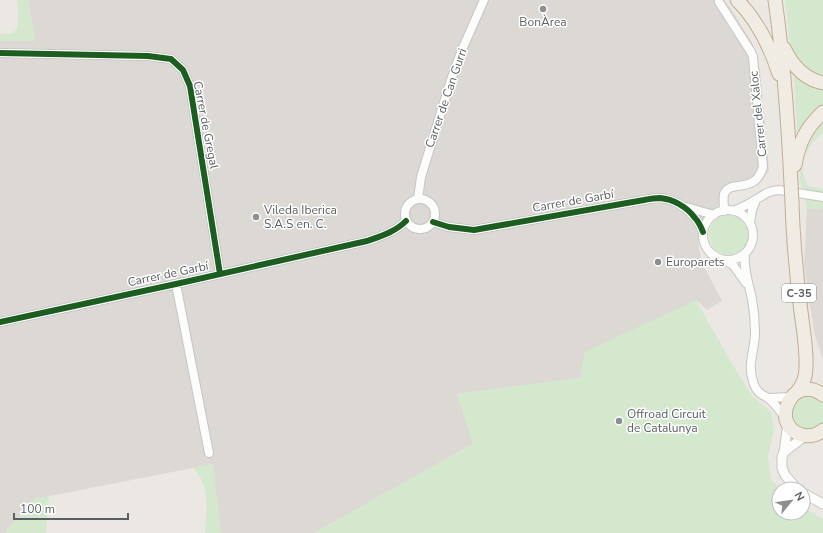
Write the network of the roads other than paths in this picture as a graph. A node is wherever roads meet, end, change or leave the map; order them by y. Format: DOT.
graph roads {
  1 [pos="484,0"];
  2 [pos="737,0"];
  3 [pos="775,0"];
  4 [pos="719,2"];
  5 [pos="781,41"];
  6 [pos="0,52"];
  7 [pos="823,83"];
  8 [pos="786,102"];
  9 [pos="823,112"];
  10 [pos="791,183"];
  11 [pos="823,197"];
  12 [pos="418,199"];
  13 [pos="756,200"];
  14 [pos="682,206"];
  15 [pos="724,211"];
  16 [pos="734,211"];
  17 [pos="714,215"];
  18 [pos="406,221"];
  19 [pos="433,222"];
  20 [pos="750,223"];
  21 [pos="703,232"];
  22 [pos="745,254"];
  23 [pos="726,261"];
  24 [pos="220,274"];
  25 [pos="176,284"];
  26 [pos="748,287"];
  27 [pos="0,322"];
  28 [pos="806,347"];
  29 [pos="794,395"];
  30 [pos="823,395"];
  31 [pos="768,398"];
  32 [pos="786,420"];
  33 [pos="823,430"];
  34 [pos="807,436"];
  35 [pos="823,444"];
  36 [pos="784,452"];
  37 [pos="209,453"];
  38 [pos="790,481"];
  39 [pos="811,497"];
  40 [pos="823,504"];
  1 -- 12 [label="street, Carrer de Can Gurri"];
  2 -- 8 [label="highway"];
  3 -- 5 [label="highway, C-35"];
  4 -- 15 [label="street, Carrer del Xaloc"];
  5 -- 7 [label="highway"];
  5 -- 8 [label="highway, C-35"];
  6 -- 24 [label="street, Carrer de Gregal"];
  8 -- 10 [label="highway, C-35"];
  9 -- 10 [label="highway"];
  10 -- 28 [label="highway, C-35, bridge"];
  11 -- 13 [label="street"];
  12 -- 18 [label="street"];
  12 -- 19 [label="street"];
  13 -- 16 [label="street"];
  13 -- 20 [label="street"];
  14 -- 17 [label="street, Carrer de Garbí"];
  14 -- 19 [label="street, Carrer de Garbí"];
  14 -- 21 [label="street, Carrer de Garbí"];
  15 -- 16 [label="street"];
  15 -- 17 [label="street"];
  16 -- 20 [label="street"];
  17 -- 21 [label="street"];
  18 -- 19 [label="street"];
  18 -- 24 [label="street, Carrer de Garbí"];
  20 -- 22 [label="street"];
  21 -- 23 [label="street"];
  22 -- 23 [label="street"];
  22 -- 26 [label="street"];
  23 -- 26 [label="street"];
  24 -- 25 [label="street, Carrer de Garbí"];
  25 -- 27 [label="street, Carrer de Garbí"];
  25 -- 37 [label="street"];
  26 -- 31 [label="street"];
  28 -- 29 [label="highway, C-35"];
  28 -- 30 [label="highway, C-35"];
  29 -- 30 [label="highway, C-35"];
  29 -- 31 [label="street"];
  29 -- 32 [label="highway, C-35"];
  31 -- 32 [label="street"];
  32 -- 34 [label="highway"];
  32 -- 36 [label="street"];
  33 -- 34 [label="highway"];
  34 -- 35 [label="highway"];
  34 -- 36 [label="street"];
  36 -- 38 [label="street"];
  39 -- 40 [label="street"];
}
